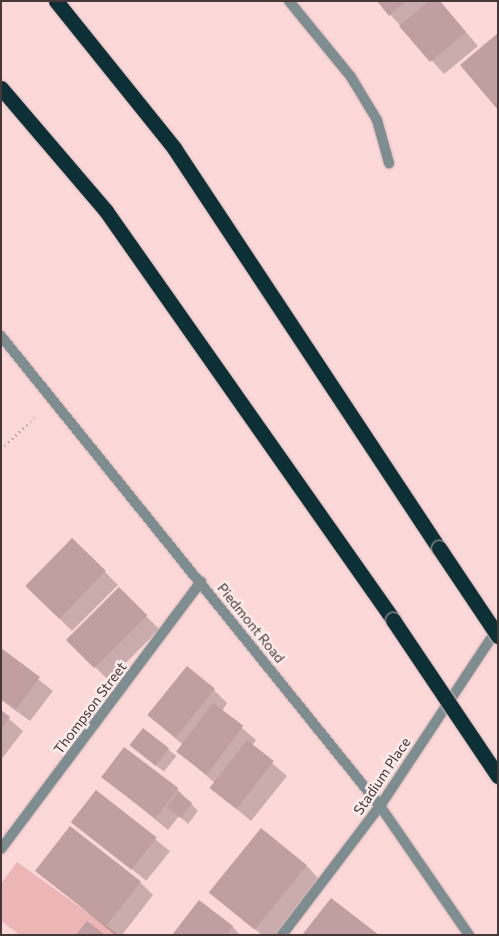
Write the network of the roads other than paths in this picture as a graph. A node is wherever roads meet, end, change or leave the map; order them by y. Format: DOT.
graph roads {
  1 [pos="56,1"];
  2 [pos="289,1"];
  3 [pos="1,88"];
  4 [pos="388,163"];
  5 [pos="1,336"];
  6 [pos="202,582"];
  7 [pos="498,628"];
  8 [pos="498,636"];
  9 [pos="498,776"];
  10 [pos="380,806"];
  11 [pos="1,850"];
  12 [pos="282,935"];
  13 [pos="469,935"];
  1 -- 8 [label="highway, bridge"];
  2 -- 4 [label="street"];
  3 -- 9 [label="highway, bridge"];
  5 -- 6 [label="street, Piedmont Road"];
  6 -- 10 [label="street, Piedmont Road"];
  6 -- 11 [label="street, Thompson Street"];
  7 -- 10 [label="street, Stadium Place"];
  10 -- 12 [label="street, Stadium Place"];
  10 -- 13 [label="street, Piedmont Road"];
}
